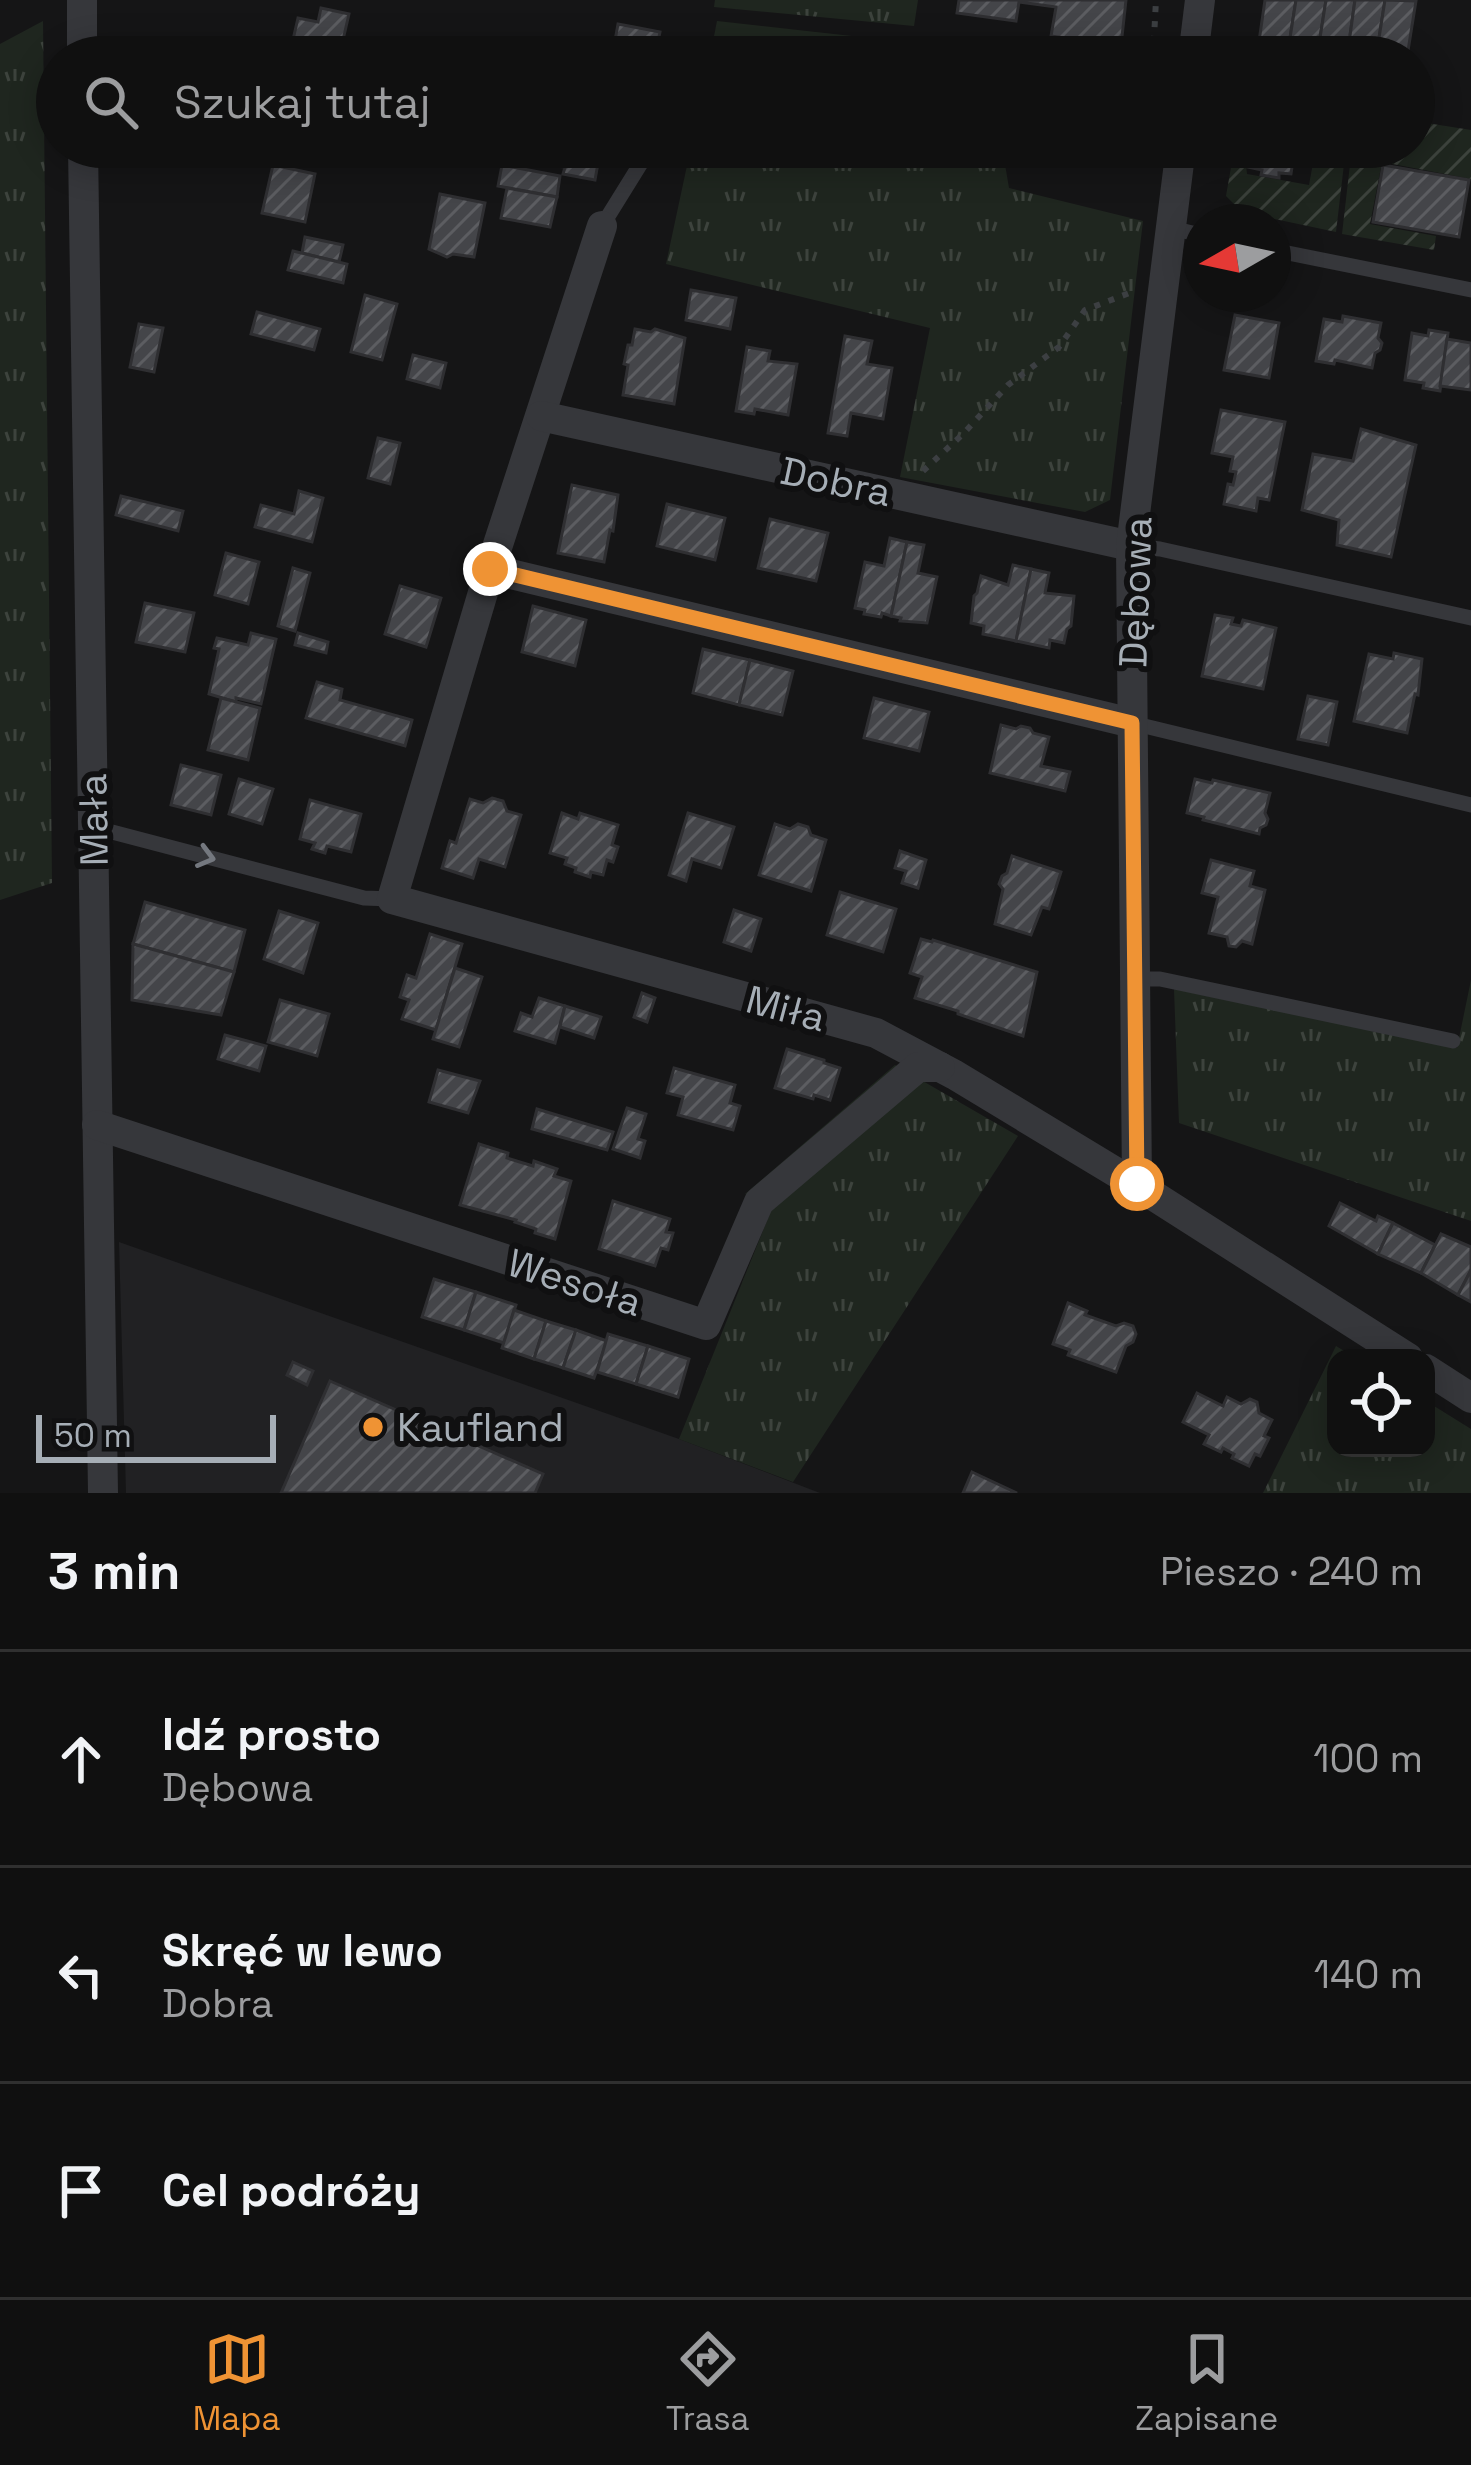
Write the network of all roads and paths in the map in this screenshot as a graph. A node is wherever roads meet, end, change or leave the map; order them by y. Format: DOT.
graph roads {
  1 [pos="82,0"];
  2 [pos="1156,0"];
  3 [pos="1200,0"];
  4 [pos="82,36"];
  5 [pos="1154,36"];
  6 [pos="1196,36"];
  7 [pos="83,168"];
  8 [pos="638,168"];
  9 [pos="1182,168"];
  10 [pos="1184,204"];
  11 [pos="602,226"];
  12 [pos="1183,249"];
  13 [pos="1291,254"];
  14 [pos="1147,286"];
  15 [pos="1471,290"];
  16 [pos="541,416"];
  17 [pos="897,494"];
  18 [pos="1131,546"];
  19 [pos="490,569"];
  20 [pos="1471,618"];
  21 [pos="1132,723"];
  22 [pos="1471,805"];
  23 [pos="93,827"];
  24 [pos="392,899"];
  25 [pos="1135,980"];
  26 [pos="1453,1041"];
  27 [pos="940,1067"];
  28 [pos="97,1125"];
  29 [pos="1137,1184"];
  30 [pos="1394,1349"];
  31 [pos="1435,1375"];
  32 [pos="1471,1398"];
  33 [pos="103,1493"];
  1 -- 4 [label="street"];
  2 -- 5 [label="path"];
  3 -- 6 [label="street"];
  7 -- 23 [label="street, Mała"];
  8 -- 11 [label="lane"];
  9 -- 10 [label="street, Dębowa"];
  11 -- 16 [label="street"];
  12 -- 18 [label="street, Dębowa"];
  13 -- 15 [label="lane"];
  14 -- 17 [label="path"];
  16 -- 17 [label="street, Dobra"];
  16 -- 19 [label="street"];
  17 -- 18 [label="street, Dobra"];
  18 -- 20 [label="lane"];
  18 -- 21 [label="street, Dębowa"];
  19 -- 21 [label="street"];
  19 -- 24 [label="street"];
  21 -- 22 [label="lane"];
  21 -- 25 [label="street, Dębowa"];
  23 -- 24 [label="lane, Miła, one-way"];
  23 -- 28 [label="street, Mała"];
  24 -- 27 [label="street, Miła"];
  25 -- 26 [label="lane"];
  25 -- 29 [label="street, Dębowa"];
  27 -- 28 [label="street, Wesoła"];
  27 -- 29 [label="street, Miła"];
  28 -- 33 [label="street, Mała"];
  29 -- 30 [label="street, Miła"];
  31 -- 32 [label="street"];
}
